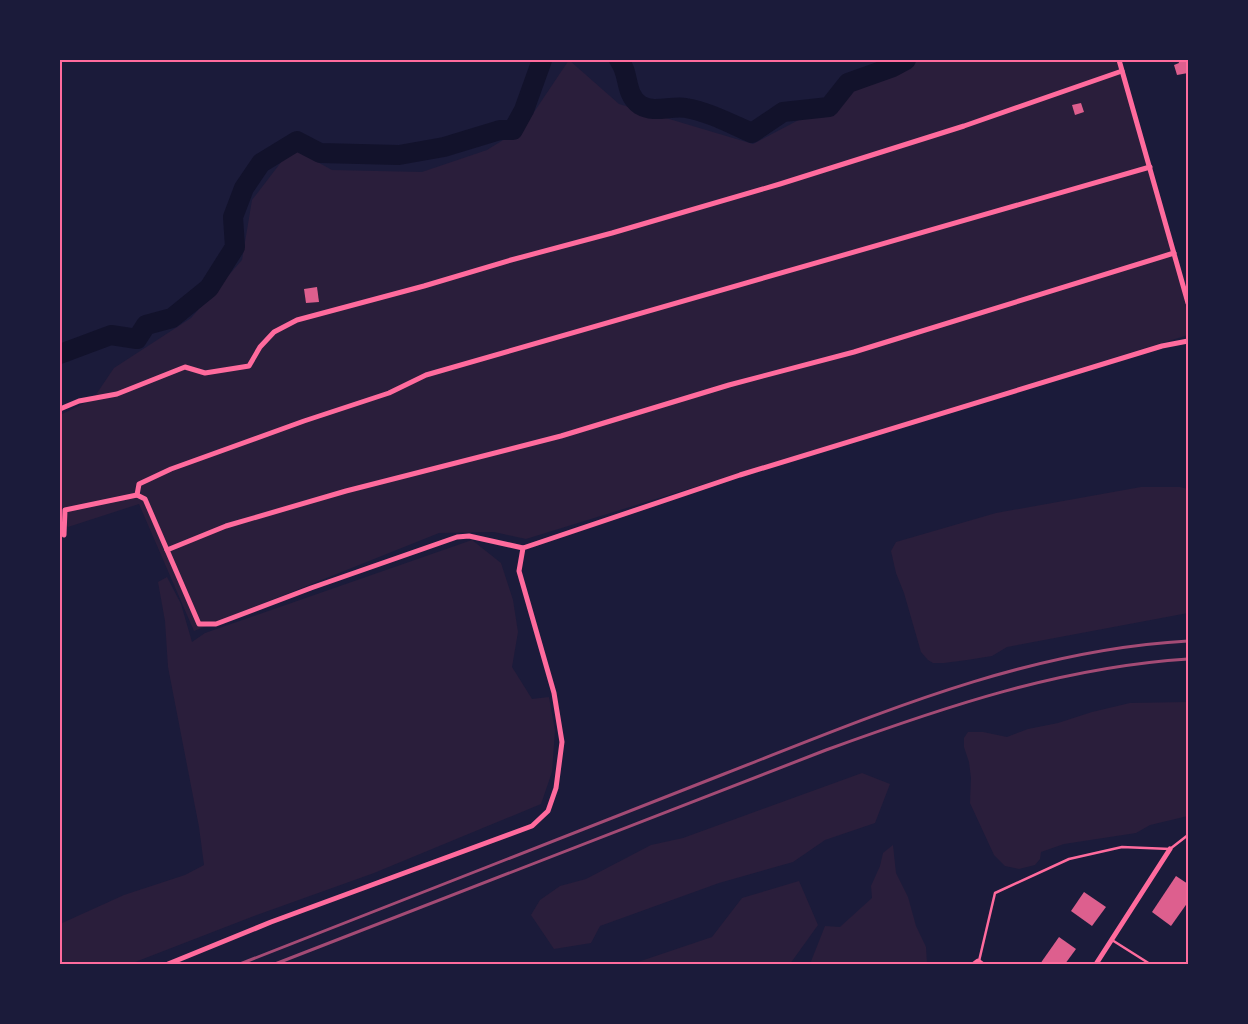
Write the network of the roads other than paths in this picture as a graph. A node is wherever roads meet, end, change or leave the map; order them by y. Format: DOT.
graph roads {
  1 [pos="1119,60"];
  2 [pos="1122,72"];
  3 [pos="1150,167"];
  4 [pos="1174,253"];
  5 [pos="1188,303"];
  6 [pos="1188,341"];
  7 [pos="60,409"];
  8 [pos="137,495"];
  9 [pos="60,528"];
  10 [pos="62,535"];
  11 [pos="523,548"];
  12 [pos="167,550"];
  13 [pos="1188,835"];
  14 [pos="1170,849"];
  15 [pos="1112,940"];
  16 [pos="978,963"];
  17 [pos="168,964"];
  18 [pos="1096,964"];
  19 [pos="1150,964"];
  1 -- 2 [label="street"];
  2 -- 3 [label="street"];
  2 -- 7 [label="street"];
  3 -- 4 [label="street"];
  3 -- 8 [label="street"];
  4 -- 5 [label="street"];
  4 -- 12 [label="street"];
  6 -- 11 [label="street"];
  8 -- 10 [label="street"];
  8 -- 12 [label="street"];
  9 -- 10 [label="street"];
  11 -- 12 [label="street"];
  11 -- 17 [label="street"];
  13 -- 14 [label="lane"];
  14 -- 15 [label="street"];
  14 -- 16 [label="lane"];
  15 -- 18 [label="street"];
  15 -- 19 [label="lane"];
}
